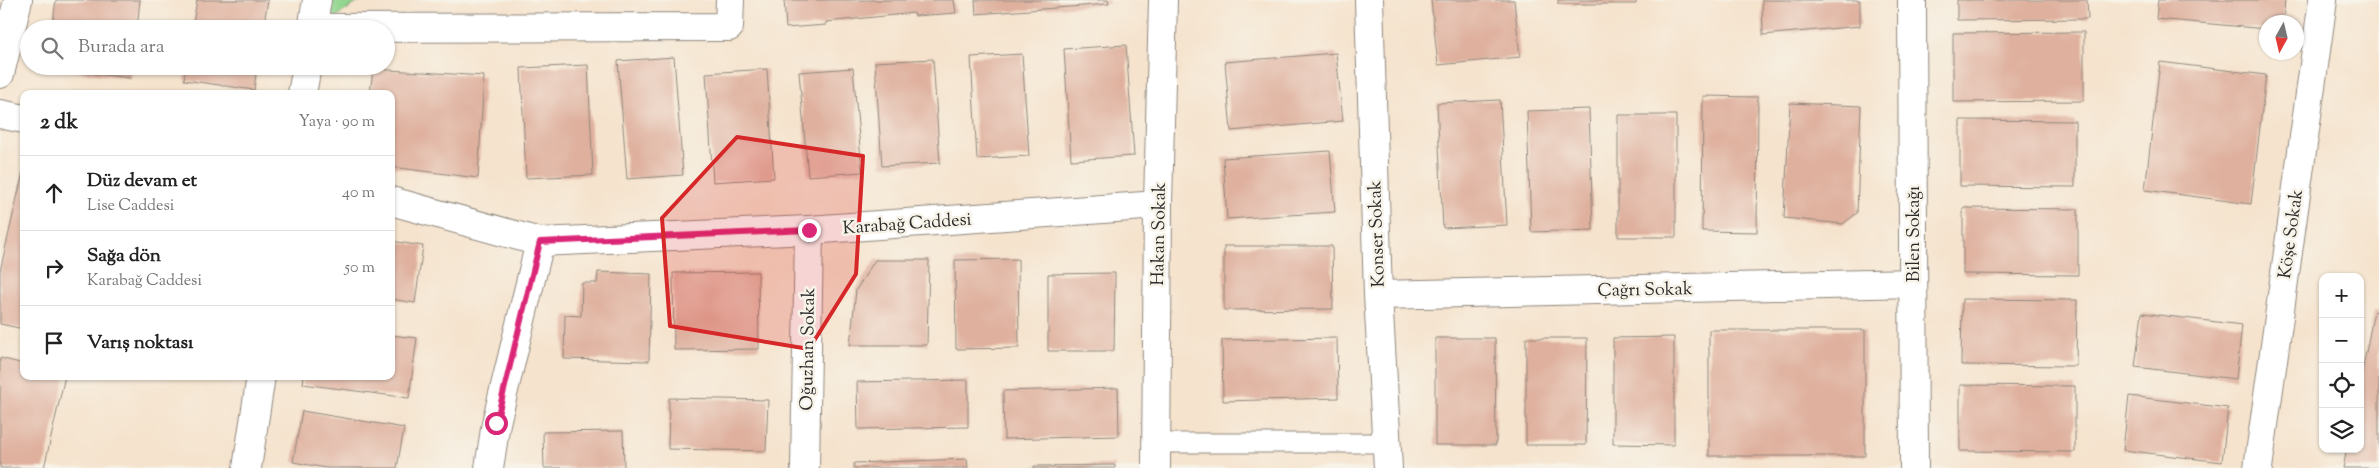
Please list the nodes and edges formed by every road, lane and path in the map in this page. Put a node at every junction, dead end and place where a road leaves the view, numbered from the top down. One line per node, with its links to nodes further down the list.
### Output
1 (18, 0): 10 (street)
2 (317, 0): 8 (street)
3 (730, 0): 9 (street)
4 (1163, 0): 16 (street, Hakan Sokak)
5 (1369, 0): 20 (street, Konser Sokak)
6 (1912, 0): 19 (street, Bilen Sokağı)
7 (2323, 0): 28 (street, Köşe Sokak)
8 (313, 20)
9 (395, 28)
10 (0, 74)
11 (305, 75): 12 (street)
12 (303, 90)
13 (0, 114): 14 (street)
14 (20, 118)
15 (395, 202): 18 (street, Karabağ Caddesi)
16 (1158, 205): 17 (street, Karabağ Caddesi); 22 (street, Hakan Sokak)
17 (809, 230): 18 (street, Karabağ Caddesi); 26 (street, Oğuzhan Sokak)
18 (540, 242): 25 (street)
19 (1913, 283): 20 (street, Çağrı Sokak); 27 (street, Bilen Sokağı)
20 (1378, 295): 23 (street, Konser Sokak)
21 (259, 380): 24 (street)
22 (1156, 455): 23 (lane)
23 (1387, 455)
24 (247, 468)
25 (488, 468)
26 (805, 468)
27 (1914, 468)
28 (2258, 468)

